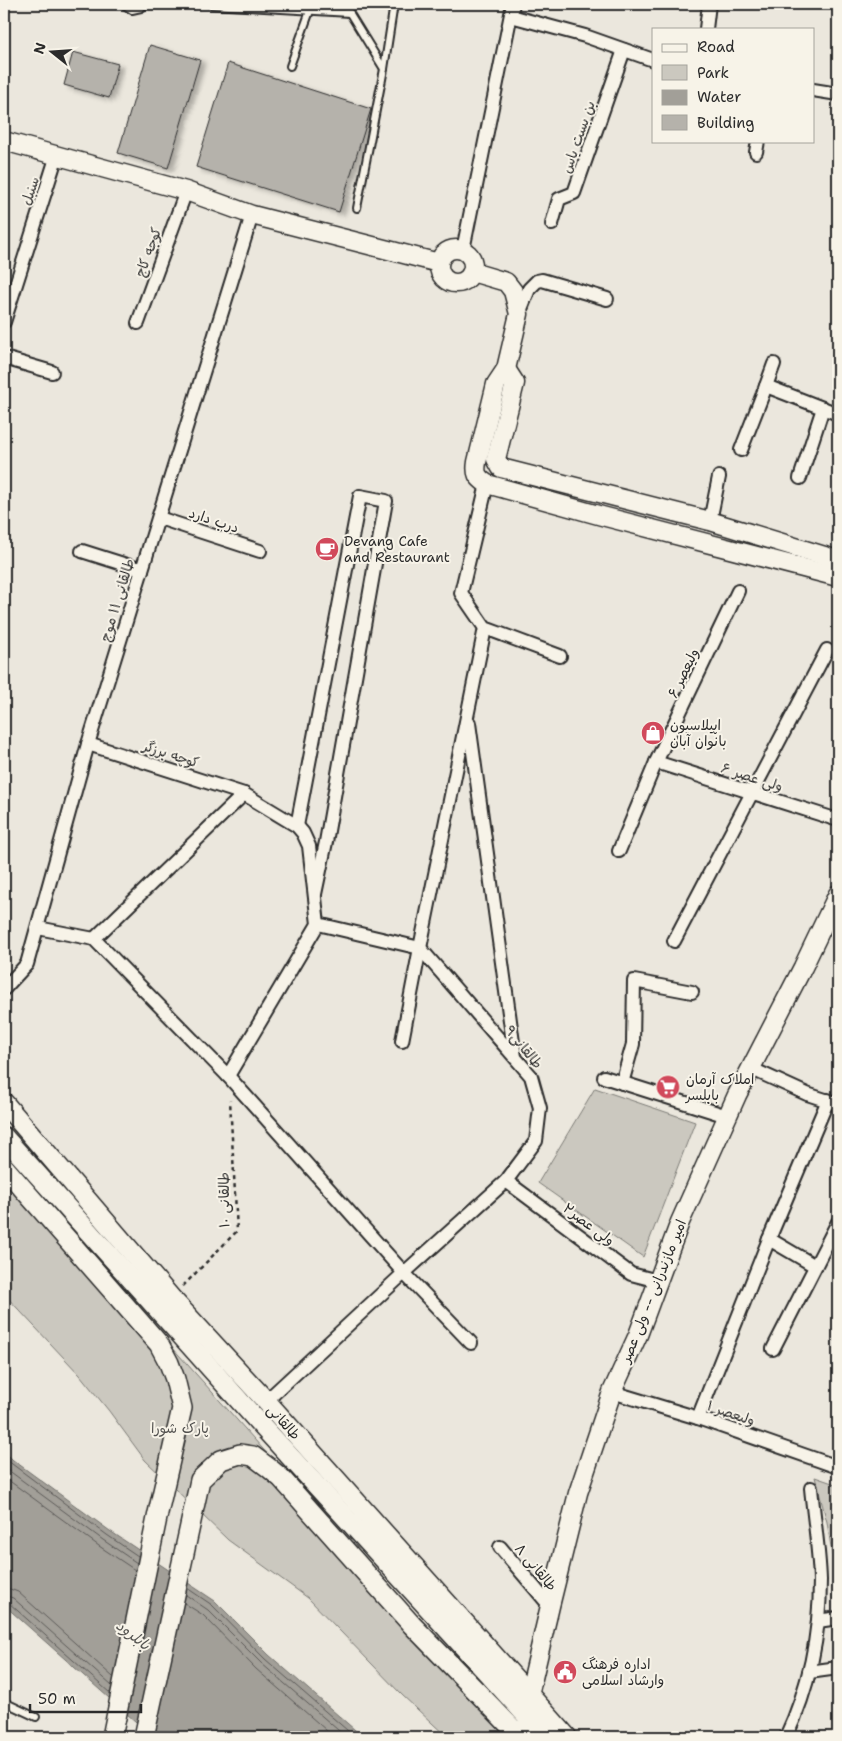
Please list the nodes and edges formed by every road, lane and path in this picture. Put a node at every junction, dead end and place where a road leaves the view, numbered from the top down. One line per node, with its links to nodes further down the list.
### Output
1 (123, 4): 2 (lane)
2 (146, 4)
3 (344, 4): 9 (lane)
4 (394, 4): 14 (lane)
5 (709, 4): 10 (street)
6 (212, 5): 8 (lane)
7 (512, 10): 11 (street); 23 (street)
8 (310, 11): 9 (lane); 13 (lane)
9 (350, 13): 14 (lane)
10 (706, 28)
11 (624, 50): 12 (street); 22 (street, بن بست یاس)
12 (652, 60)
13 (290, 66)
14 (384, 69): 20 (lane)
15 (814, 90): 16 (street)
16 (838, 94)
17 (4, 141): 18 (street)
18 (57, 155): 19 (street); 28 (street, سنبل)
19 (186, 192): 21 (street); 29 (street, کوجه کاج)
20 (357, 208)
21 (252, 215): 24 (street); 42 (street, طالقانی ۱۱ موج)
22 (552, 224)
23 (463, 250): 24 (street); 25 (street)
24 (439, 264): 25 (street)
25 (472, 272): 27 (street)
26 (607, 299): 27 (street)
27 (519, 314): 32 (street)
28 (4, 322)
29 (138, 323)
30 (4, 358): 33 (street)
31 (774, 364): 34 (street)
32 (506, 369): 40 (street); 41 (street)
33 (52, 372)
34 (766, 386): 35 (street); 37 (street)
35 (822, 408): 36 (street); 39 (street)
36 (838, 414)
37 (741, 450)
38 (719, 477): 43 (street)
39 (800, 478)
40 (487, 484): 44 (street); 51 (street)
41 (659, 509): 43 (street); 44 (street)
42 (158, 518): 46 (street, درب دارد); 48 (street, طالقانی ۱۱ موج)
43 (710, 521): 47 (street)
44 (653, 529): 49 (street)
45 (82, 551): 48 (street)
46 (260, 551)
47 (838, 560)
48 (142, 570): 55 (street, طالقانی ۱۱ موج)
49 (838, 577)
50 (738, 591): 56 (street, ولیعصر ۶)
51 (485, 628): 53 (street); 54 (street)
52 (827, 650): 57 (street)
53 (560, 656)
54 (468, 712): 68 (street); 72 (street)
55 (88, 744): 58 (street, کوچه برزگر); 65 (street, طالقانی ۱۱ موج)
56 (656, 762): 57 (street, ولی عصر ۶); 61 (street, ولیعصر ۶)
57 (752, 793): 59 (street, ولی عصر ۶); 67 (street)
58 (244, 794): 60 (street, کوچه برزگر); 66 (street)
59 (838, 820)
60 (297, 826): 62 (street); 62 (street)
61 (619, 851)
62 (315, 894): 64 (street)
63 (836, 903): 73 (street, امیر مازندرانی -- ولی عصر)
64 (318, 924): 68 (street); 74 (street)
65 (38, 928): 66 (street); 69 (street, طالقانی ۱۱ موج)
66 (94, 939): 74 (street)
67 (674, 941)
68 (420, 948): 71 (street); 72 (street, طالقانی۹)
69 (4, 989)
70 (692, 992): 76 (street)
71 (402, 1041)
72 (514, 1057): 82 (street, طالقانی۹)
73 (750, 1068): 77 (street); 79 (street, امیر مازندرانی -- ولی عصر)
74 (228, 1076): 86 (street); 88 (path, طالقانی ۱۰)
75 (604, 1077): 76 (street)
76 (622, 1083): 79 (street)
77 (833, 1102): 84 (street)
78 (4, 1103): 88 (main road, طالقانی)
79 (727, 1116): 87 (street, امیر مازندرانی -- ولی عصر)
80 (4, 1137): 102 (main road, طالقانی)
81 (4, 1167): 105 (main road)
82 (506, 1181): 86 (street, طالقانی۹); 87 (street, ولی عصر۲)
83 (838, 1222): 85 (street)
84 (769, 1239): 85 (street); 93 (street)
85 (815, 1266): 90 (street)
86 (404, 1273): 89 (street); 92 (street, طالقانی۹)
87 (658, 1281): 91 (street, امیر مازندرانی -- ولی عصر)
88 (170, 1298): 92 (main road, طالقانی)
89 (471, 1344)
90 (773, 1349)
91 (612, 1392): 93 (street, ولیعصر ۱); 97 (street, امیر مازندرانی -- ولی عصر)
92 (266, 1401): 102 (main road, طالقانی)
93 (698, 1418): 94 (street, ولیعصر ۱)
94 (838, 1467)
95 (811, 1488): 99 (street)
96 (500, 1547): 97 (street, طالقانی ۸)
97 (550, 1606): 102 (street, امیر مازندرانی -- ولی عصر)
98 (838, 1618): 99 (street)
99 (818, 1621): 101 (street)
100 (838, 1668): 101 (street)
101 (809, 1672): 110 (street)
102 (523, 1700): 108 (main road, طالقانی); 109 (main road, طالقانی)
103 (4, 1702): 104 (lane)
104 (36, 1717)
105 (112, 1737)
106 (144, 1737): 107 (main road)
107 (536, 1737)
108 (546, 1737)
109 (567, 1737)
110 (786, 1737)

